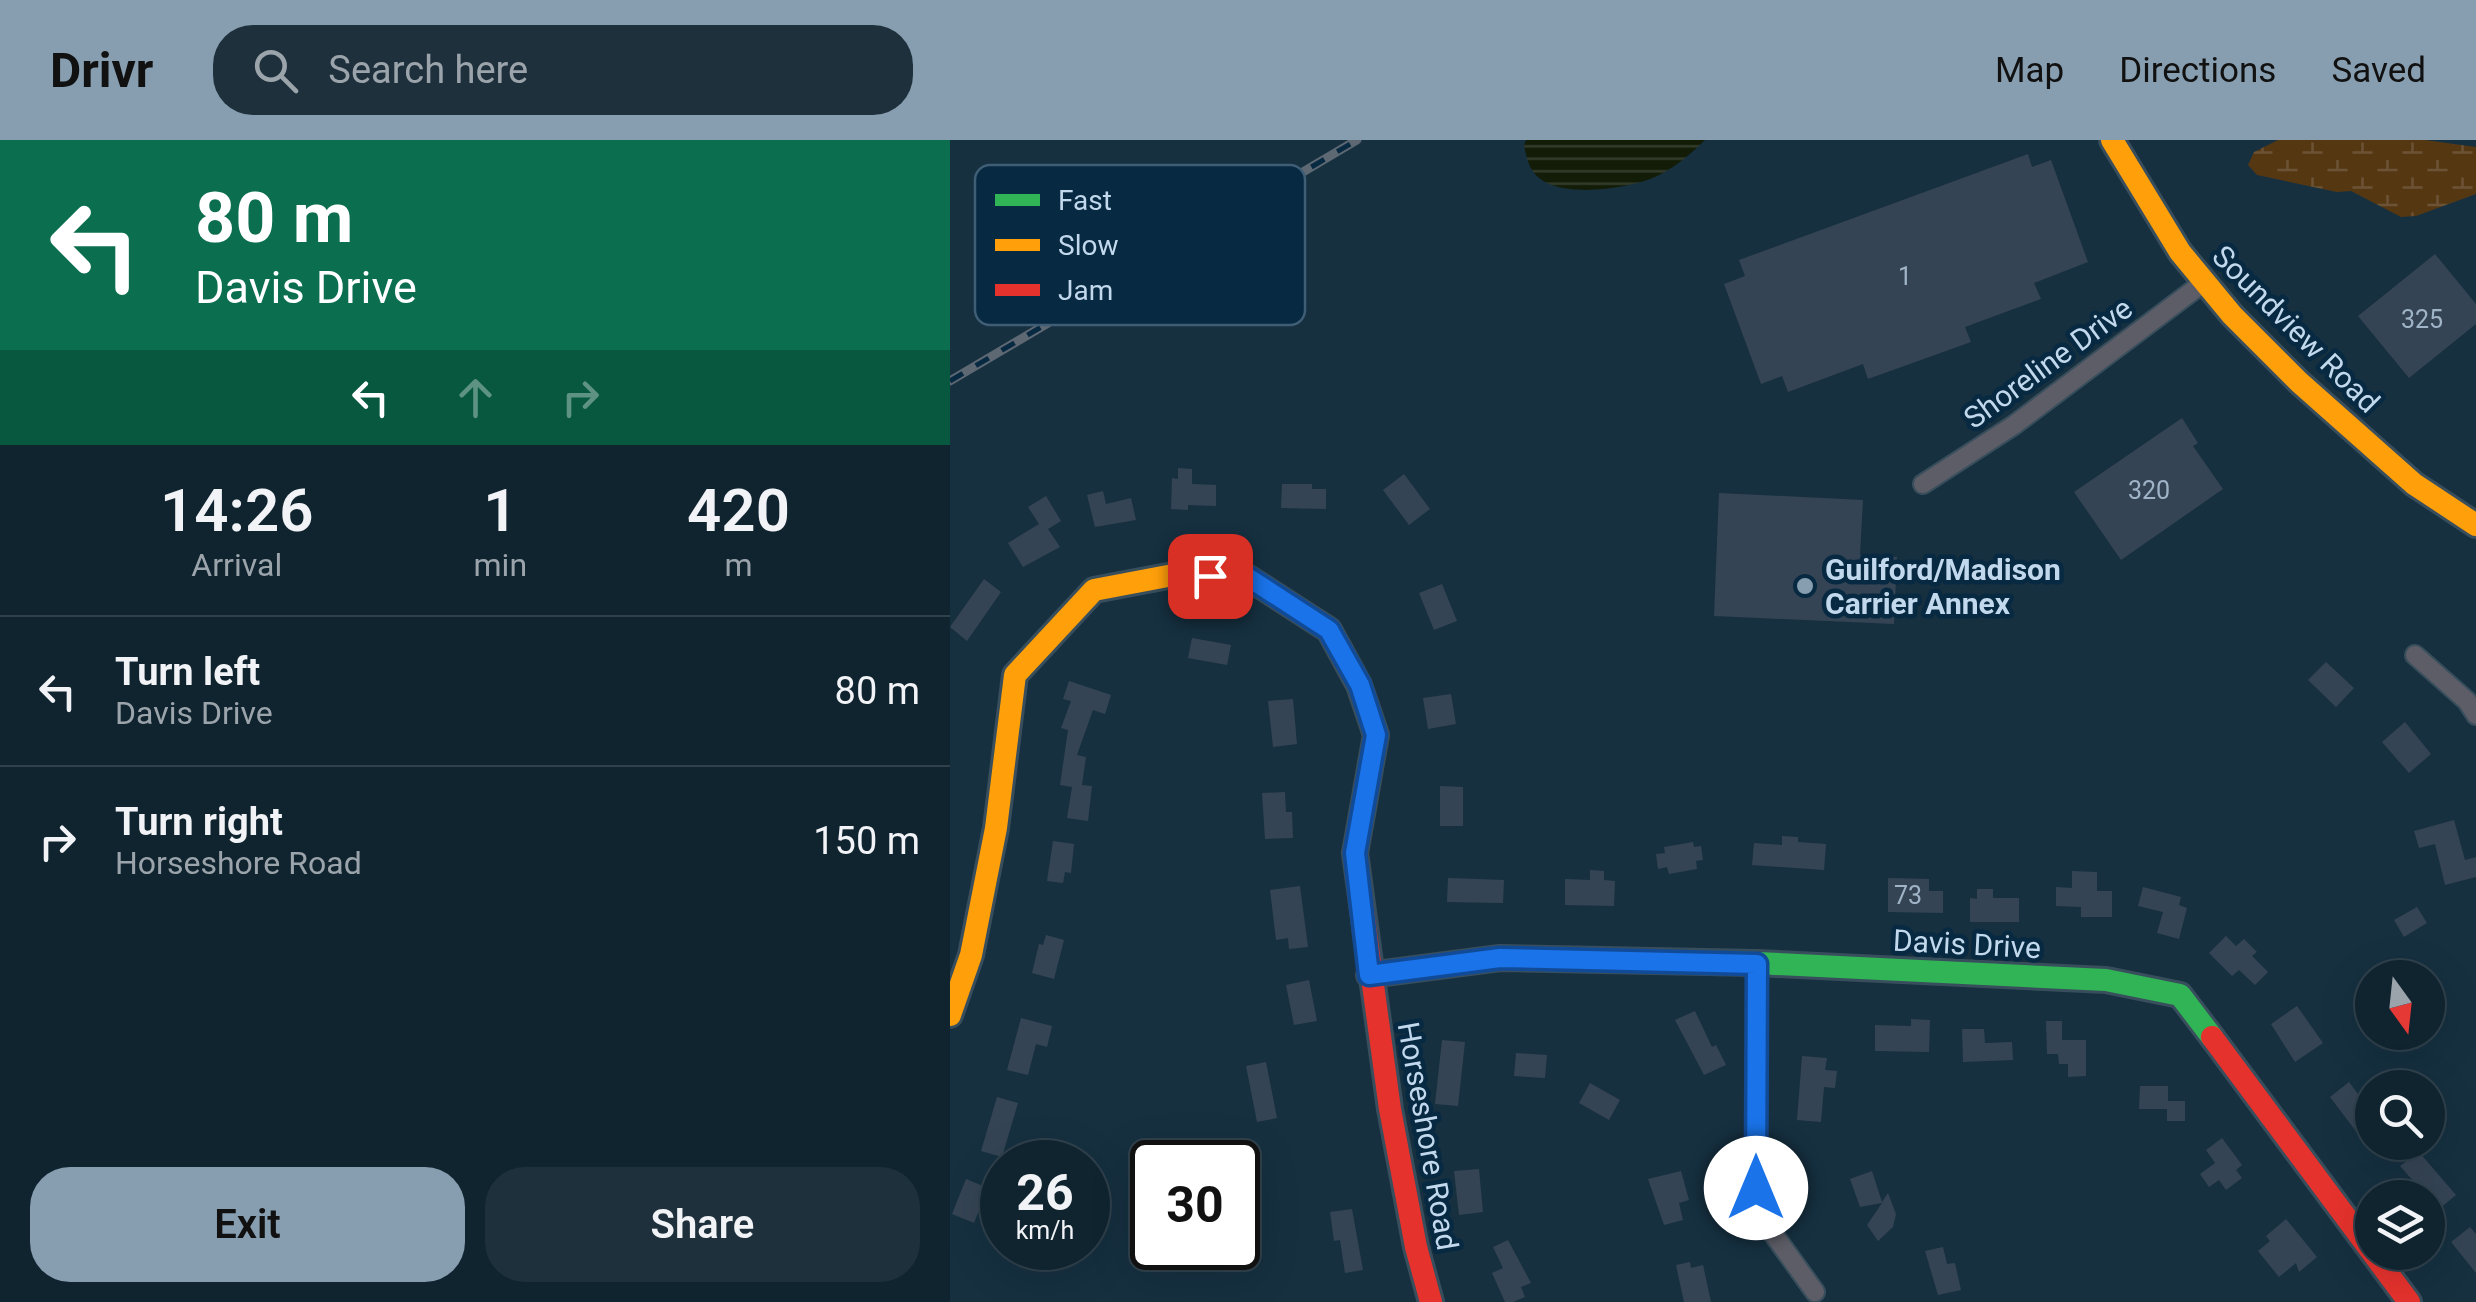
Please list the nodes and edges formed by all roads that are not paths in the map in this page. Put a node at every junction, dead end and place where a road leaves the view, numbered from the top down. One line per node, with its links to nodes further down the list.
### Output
1 (2112, 140): 2 (street, Soundview Road)
2 (2203, 283): 3 (street, Shoreline Drive); 4 (street, Soundview Road)
3 (1923, 484)
4 (2476, 525)
5 (2415, 655): 6 (street)
6 (2476, 715)
7 (1757, 964): 8 (street, Davis Drive); 10 (street); 12 (street, Davis Drive)
8 (1369, 975): 9 (street, Horseshore Road); 11 (street, Horseshore Road)
9 (950, 1015)
10 (1815, 1292)
11 (1431, 1302)
12 (2409, 1302)

